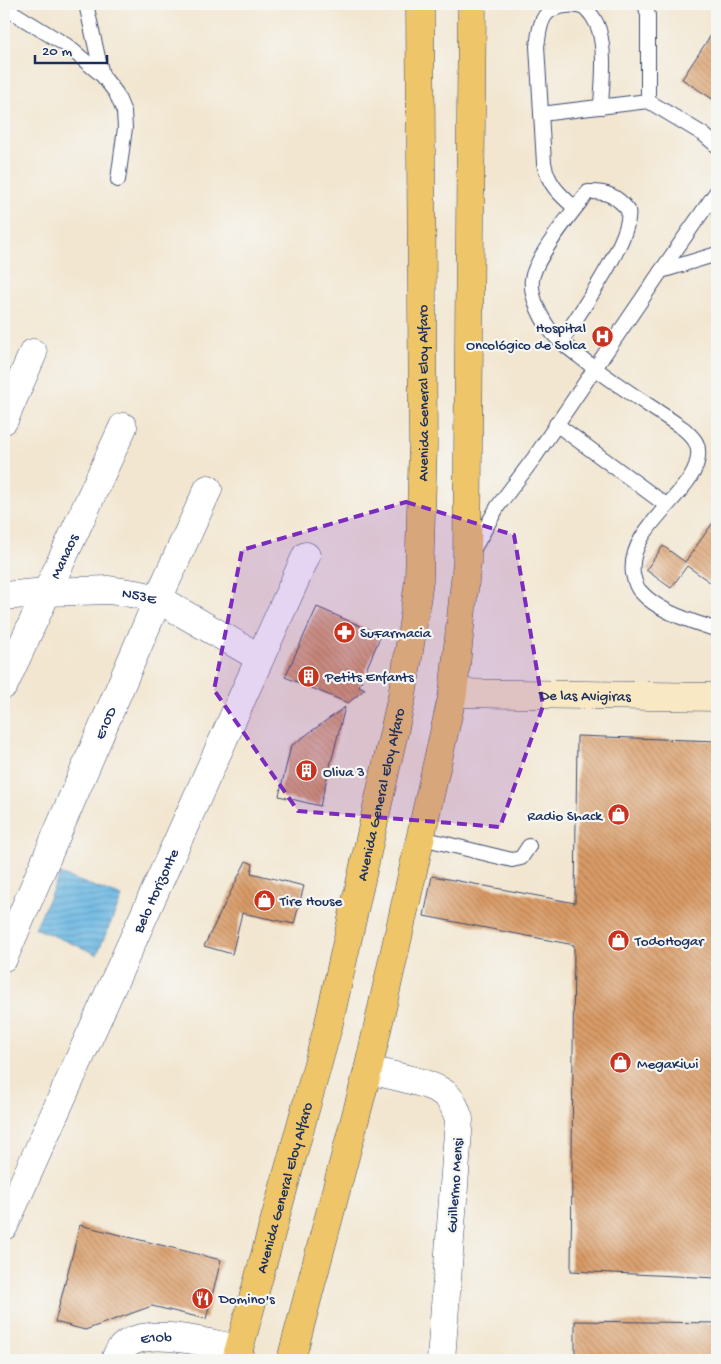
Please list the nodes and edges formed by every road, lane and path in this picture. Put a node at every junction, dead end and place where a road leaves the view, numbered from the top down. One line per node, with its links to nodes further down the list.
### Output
1 (86, 4): 6 (lane)
2 (420, 4): 39 (main road, Avenida General Eloy Alfaro)
3 (472, 4): 25 (main road)
4 (648, 4): 7 (lane)
5 (12, 12): 6 (lane)
6 (102, 75): 11 (lane)
7 (648, 101): 8 (lane); 10 (lane)
8 (601, 107): 9 (lane); 9 (lane)
9 (541, 114): 13 (lane)
10 (717, 146)
11 (118, 180)
12 (717, 191): 15 (lane)
13 (575, 208): 16 (lane); 16 (lane)
14 (717, 254): 15 (lane)
15 (660, 271): 18 (lane)
16 (561, 342): 18 (lane)
17 (33, 353): 19 (street)
18 (594, 368): 20 (lane); 23 (lane)
19 (4, 420)
20 (556, 424): 23 (lane); 25 (lane)
21 (123, 427): 26 (street, Manaos)
22 (208, 489): 28 (street, E10D)
23 (666, 505): 29 (lane)
24 (306, 556): 30 (street, Belo Horizonte)
25 (467, 562): 32 (main road)
26 (46, 592): 27 (street, N53E); 28 (street, N53E); 31 (street, Manaos)
27 (4, 596)
28 (158, 599): 30 (street, N53E); 36 (street, E10D)
29 (717, 630)
30 (260, 658): 38 (street, Belo Horizonte)
31 (4, 685)
32 (453, 693): 33 (street, De las Avigiras); 34 (main road)
33 (717, 697)
34 (422, 838): 35 (lane); 37 (main road)
35 (529, 846)
36 (4, 957)
37 (368, 1070): 41 (main road); 42 (street, Guillermo Mensi)
38 (4, 1226)
39 (238, 1354): 40 (street, E10b)
40 (114, 1360)
41 (291, 1360)
42 (441, 1360)

